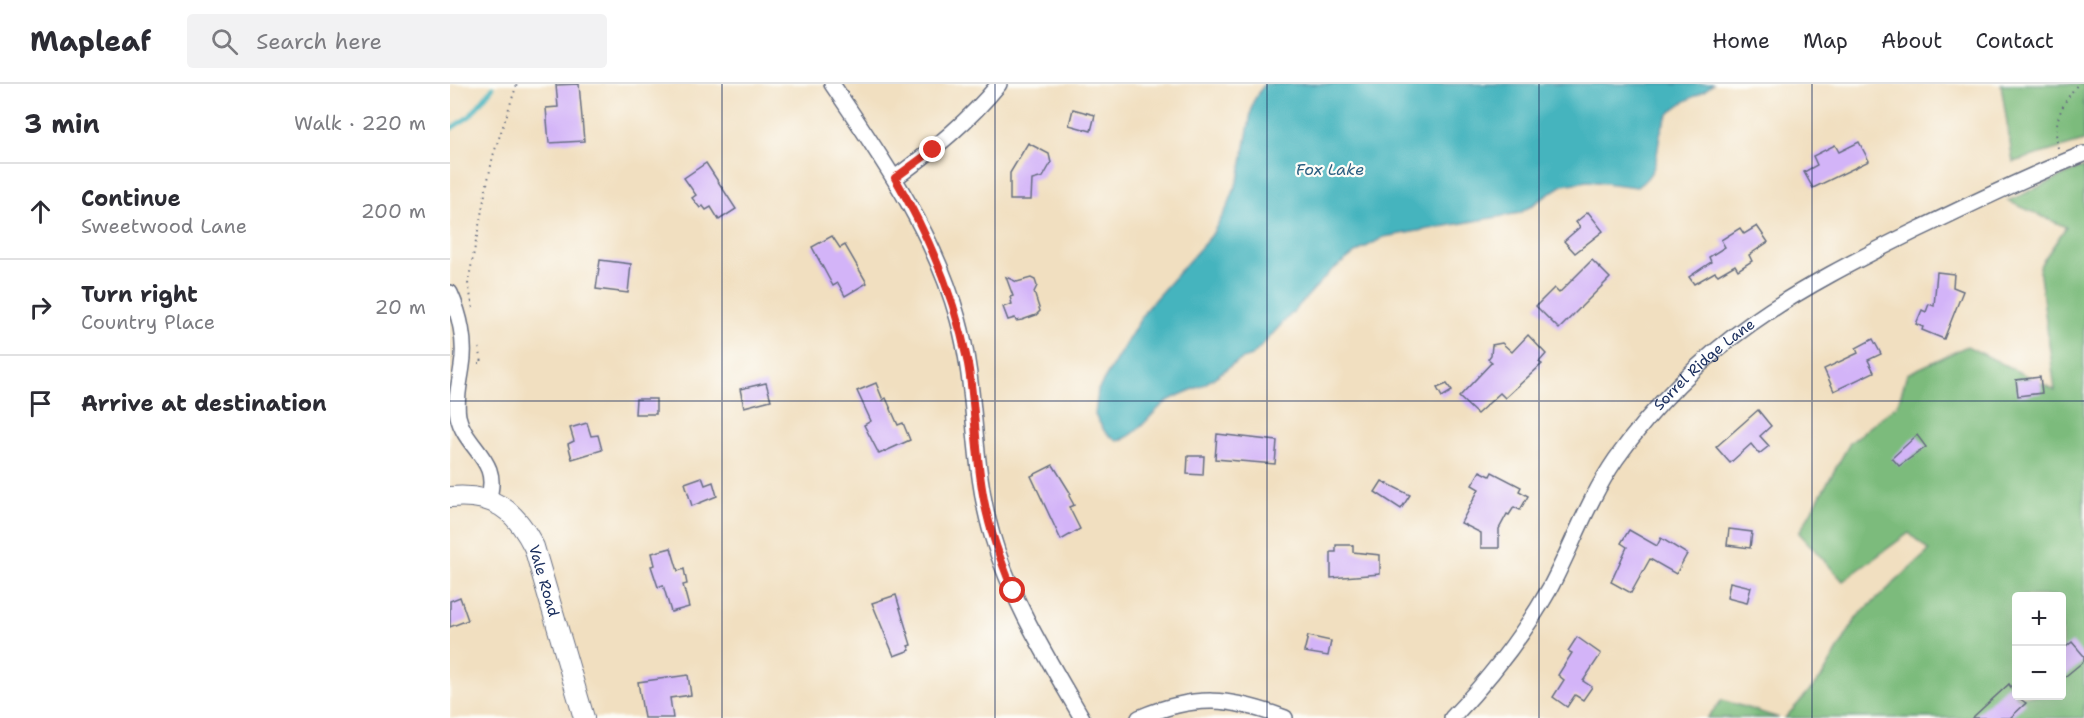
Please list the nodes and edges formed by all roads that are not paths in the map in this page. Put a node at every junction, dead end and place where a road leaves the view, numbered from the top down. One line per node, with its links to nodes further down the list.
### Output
1 (832, 84): 4 (street)
2 (999, 84): 4 (street)
3 (2084, 154): 12 (street, Sorrel Ridge Lane)
4 (895, 178): 9 (street)
5 (450, 293): 7 (street)
6 (450, 497): 7 (main road, Vale Road)
7 (488, 499): 8 (main road, Vale Road)
8 (584, 718)
9 (1082, 718)
10 (1139, 718): 11 (street)
11 (1285, 718)
12 (1452, 718)

